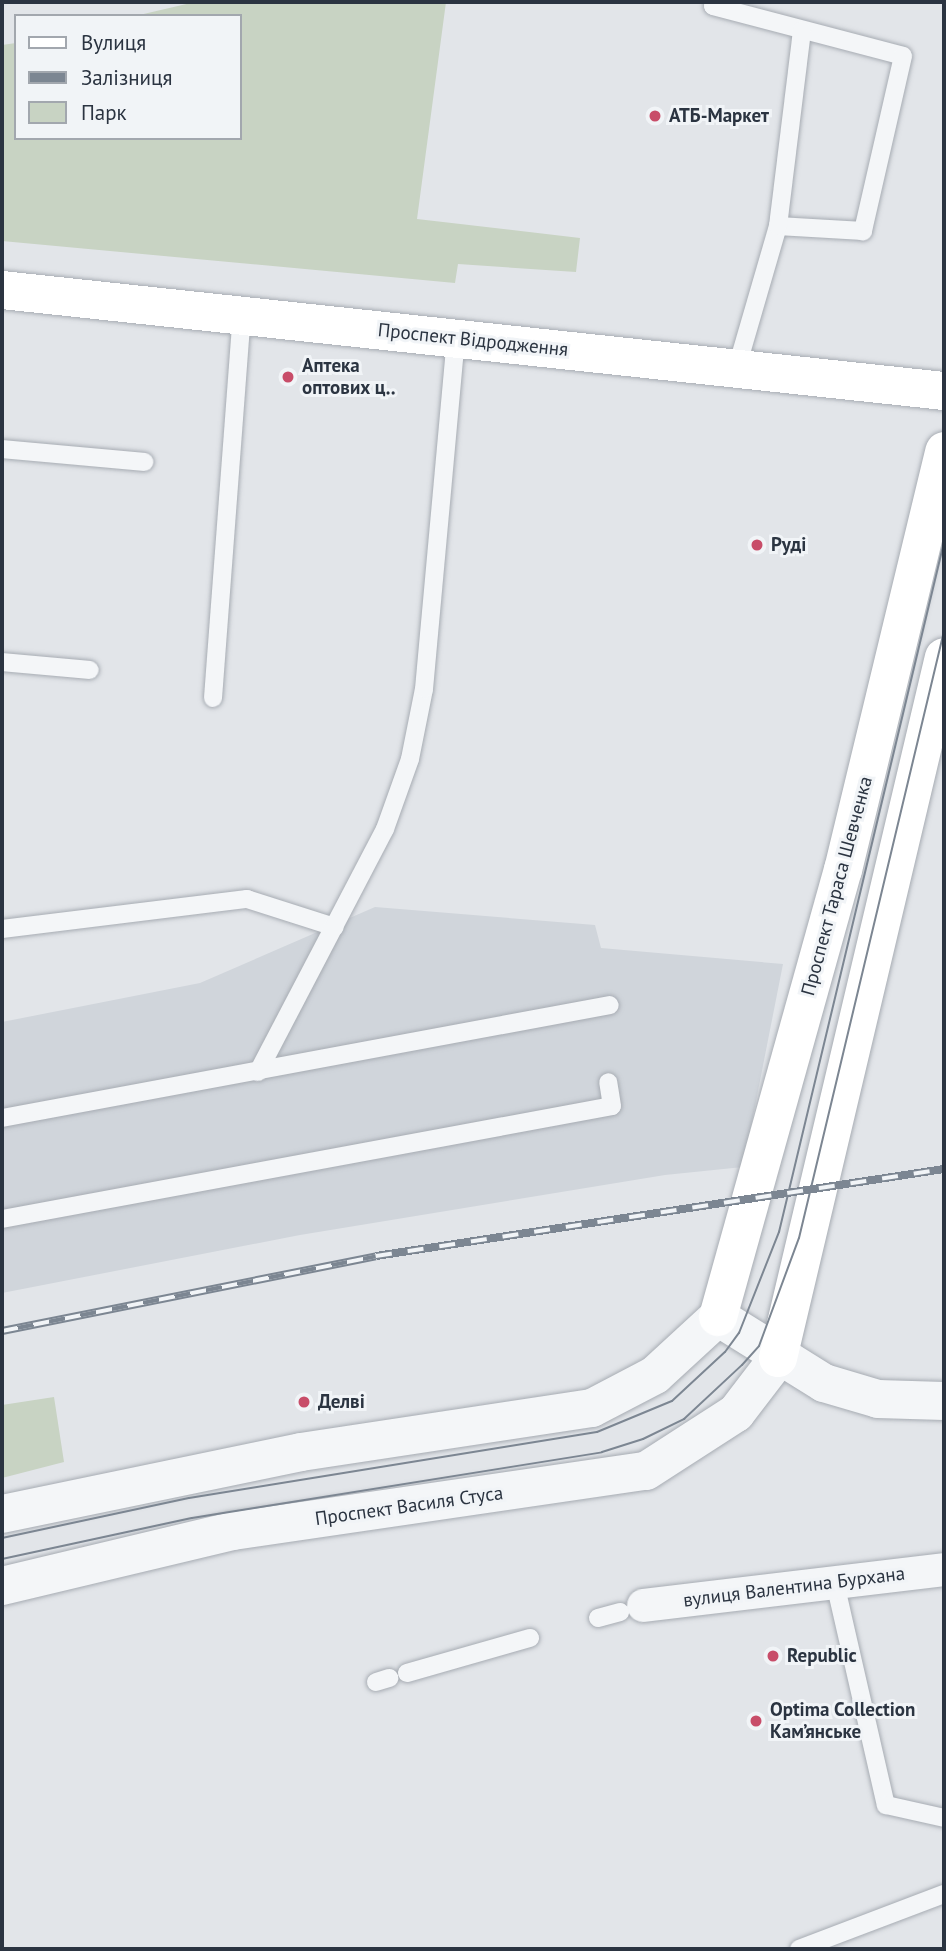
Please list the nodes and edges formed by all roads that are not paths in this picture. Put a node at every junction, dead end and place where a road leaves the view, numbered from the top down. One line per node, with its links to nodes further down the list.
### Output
1 (714, 2): 2 (lane)
2 (802, 30): 3 (lane); 3 (lane)
3 (778, 226): 7 (lane)
4 (2, 290): 5 (main road, Проспект Відродження)
5 (242, 316): 6 (main road, Проспект Відродження); 15 (lane)
6 (456, 339): 7 (main road, Проспект Відродження); 16 (lane)
7 (737, 367): 8 (main road, Проспект Відродження)
8 (944, 391)
9 (2, 449): 11 (lane)
10 (944, 452): 23 (main road, Проспект Тараса Шевченка)
11 (144, 462)
12 (944, 657): 24 (main road)
13 (2, 662): 14 (lane)
14 (90, 670)
15 (213, 698)
16 (335, 927): 17 (lane); 19 (lane)
17 (2, 929)
18 (610, 1005): 19 (lane)
19 (258, 1072): 21 (lane)
20 (608, 1082): 22 (lane)
21 (2, 1118)
22 (2, 1219)
23 (718, 1317): 24 (street); 26 (street)
24 (778, 1358): 25 (street); 29 (street, Проспект Василя Стуса)
25 (944, 1401)
26 (2, 1514)
27 (944, 1569): 28 (street, вулиця Валентина Бурхана)
28 (835, 1583): 30 (street, вулиця Валентина Бурхана); 34 (lane)
29 (2, 1586)
30 (630, 1609): 31 (lane)
31 (597, 1618)
32 (530, 1637): 33 (lane)
33 (407, 1673)
34 (944, 1818)
35 (944, 1894): 36 (lane)
36 (799, 1949)

